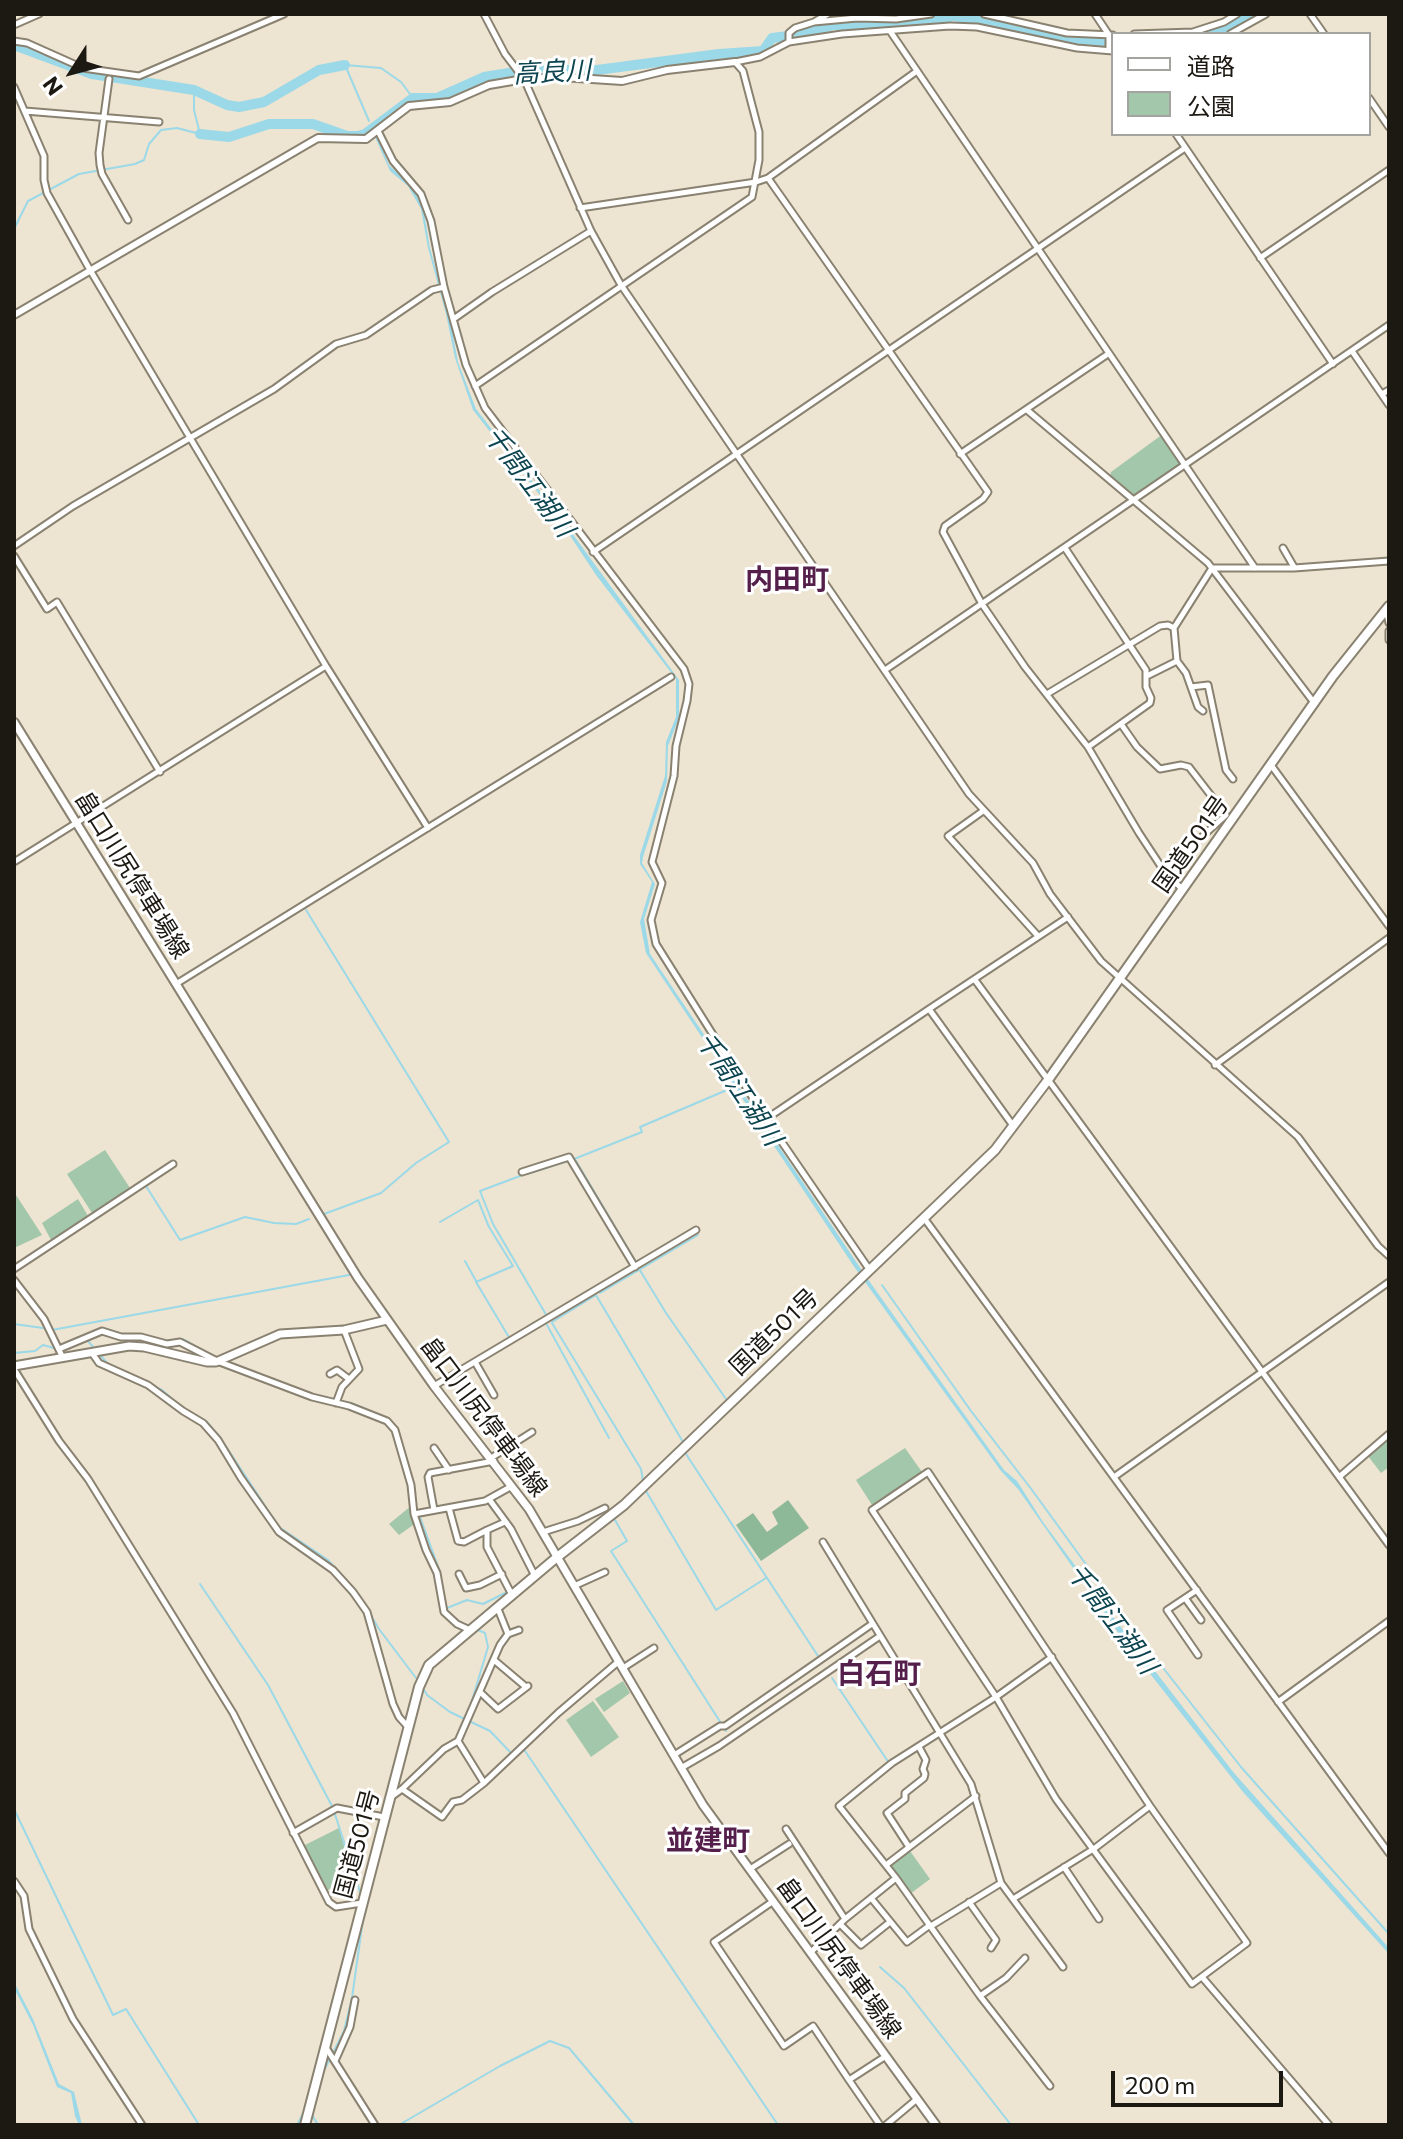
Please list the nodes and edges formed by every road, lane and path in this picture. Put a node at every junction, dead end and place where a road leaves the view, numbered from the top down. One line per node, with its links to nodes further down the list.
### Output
1 (39, 14): 12 (street)
2 (284, 14): 18 (street)
3 (484, 14): 24 (street)
4 (828, 14): 11 (street)
5 (931, 14): 11 (street)
6 (984, 14): 17 (street)
7 (1095, 14): 17 (street)
8 (1237, 14): 14 (street)
9 (1266, 14): 15 (street)
10 (1310, 14): 16 (street)
11 (814, 22): 19 (street)
12 (14, 25)
13 (890, 31): 19 (street); 20 (street); 22 (street)
14 (1193, 32)
15 (1234, 32)
16 (1323, 32)
17 (1111, 35): 20 (street)
18 (14, 41)
19 (789, 42): 21 (street)
20 (1111, 50)
21 (735, 62): 24 (street); 36 (street)
22 (917, 71): 35 (street); 40 (street)
23 (109, 79): 28 (street)
24 (524, 79): 31 (street); 37 (street)
25 (14, 87): 27 (street)
26 (1371, 101): 30 (street)
27 (25, 111): 28 (street); 42 (street)
28 (104, 116): 29 (street); 38 (street)
29 (159, 122)
30 (1389, 127)
31 (378, 131): 42 (street); 44 (street)
32 (1177, 136): 33 (street)
33 (1185, 148): 40 (street); 41 (street)
34 (1389, 170): 41 (street)
35 (768, 178): 36 (street); 48 (street)
36 (756, 182): 37 (street); 43 (street)
37 (580, 208): 39 (street)
38 (128, 220)
39 (591, 231): 43 (street); 46 (street)
40 (1038, 247): 48 (street); 50 (street)
41 (1260, 258): 51 (street)
42 (90, 270): 45 (street); 57 (street)
43 (621, 285): 52 (street); 58 (street)
44 (444, 287): 46 (street); 57 (street)
45 (14, 315)
46 (455, 318): 52 (street)
47 (1389, 325): 49 (street)
48 (887, 349): 58 (street); 59 (street)
49 (1352, 351): 51 (street); 54 (street)
50 (1108, 354): 56 (street); 60 (street)
51 (1333, 364): 60 (street)
52 (475, 386): 65 (street)
53 (1389, 390): 54 (street)
54 (1382, 394): 55 (street)
55 (1389, 405)
56 (1027, 410): 59 (street); 61 (street)
57 (190, 440): 62 (street); 79 (street)
58 (737, 452): 65 (street); 80 (street)
59 (960, 454): 71 (street)
60 (1185, 465): 61 (street); 69 (street)
61 (1135, 499): 63 (street); 68 (street)
62 (14, 546)
63 (1065, 548): 71 (street); 77 (street)
64 (1283, 548): 70 (street)
65 (593, 552): 110 (street)
66 (14, 556): 91 (street)
67 (1389, 561): 70 (street)
68 (1212, 568): 69 (street); 74 (street); 85 (street)
69 (1255, 568): 70 (street)
70 (1294, 568)
71 (982, 604): 80 (street); 84 (street)
72 (1387, 608): 73 (street); 85 (highway, 国道501号)
73 (1389, 623)
74 (1174, 628): 77 (street); 78 (street)
75 (1389, 631): 76 (street)
76 (1389, 640)
77 (1129, 645): 81 (street); 84 (street)
78 (1177, 661): 81 (street); 83 (street)
79 (326, 666): 91 (street); 96 (street)
80 (885, 670): 93 (street)
81 (1147, 676): 88 (street)
82 (671, 677): 96 (street)
83 (1191, 687): 86 (street); 92 (street)
84 (1047, 694): 89 (street)
85 (1315, 704): 90 (highway, 国道501号)
86 (1203, 711)
87 (14, 722): 95 (main road, 畠口川尻停車場線)
88 (1121, 724): 89 (street); 94 (street)
89 (1088, 747): 98 (street)
90 (1271, 765): 94 (highway, 国道501号); 101 (street)
91 (160, 772): 95 (street)
92 (1233, 779)
93 (983, 811): 100 (street); 102 (street)
94 (1229, 817): 98 (street); 99 (highway, 国道501号)
95 (76, 823): 97 (street); 106 (main road, 畠口川尻停車場線)
96 (428, 828): 106 (street)
97 (14, 862)
98 (1164, 871): 99 (street)
99 (1183, 890): 104 (highway, 国道501号)
100 (1068, 917): 102 (street); 104 (street)
101 (1389, 926)
102 (1038, 936): 105 (street)
103 (1389, 938): 108 (street)
104 (1120, 979): 108 (street); 109 (highway, 国道501号)
105 (975, 980): 107 (street); 109 (street)
106 (176, 984): 122 (main road, 畠口川尻停車場線)
107 (929, 1009): 110 (street); 111 (street)
108 (1215, 1065): 116 (street)
109 (1048, 1080): 111 (highway, 国道501号); 130 (street)
110 (766, 1119): 119 (street)
111 (1014, 1127): 114 (highway, 国道501号)
112 (173, 1164): 118 (street)
113 (522, 1172): 117 (street)
114 (924, 1217): 119 (highway, 国道501号); 141 (street)
115 (696, 1230): 117 (street)
116 (1389, 1256)
117 (635, 1267): 128 (street)
118 (14, 1269)
119 (865, 1273): 154 (highway, 国道501号)
120 (14, 1280): 124 (street)
121 (1389, 1282): 130 (street)
122 (387, 1320): 123 (main road); 133 (main road, 畠口川尻停車場線)
123 (344, 1330): 127 (main road); 132 (street)
124 (58, 1347): 126 (street); 127 (street)
125 (92, 1352): 126 (main road); 127 (main road); 179 (street)
126 (63, 1358): 129 (main road)
127 (217, 1361): 135 (street)
128 (475, 1362): 133 (street); 134 (street)
129 (14, 1368): 192 (street)
130 (1261, 1370): 141 (street); 142 (street)
131 (330, 1374): 132 (street)
132 (349, 1379): 135 (street)
133 (434, 1386): 139 (main road, 畠口川尻停車場線)
134 (494, 1395)
135 (336, 1403): 148 (street)
136 (532, 1432): 139 (street)
137 (1389, 1434): 142 (street)
138 (434, 1448): 140 (street)
139 (492, 1460): 140 (street); 143 (main road, 畠口川尻停車場線)
140 (449, 1470): 147 (street)
141 (1114, 1477): 160 (street)
142 (1339, 1477): 153 (street)
143 (512, 1485): 144 (street); 151 (main road, 畠口川尻停車場線)
144 (489, 1499): 145 (street); 149 (street)
145 (449, 1508): 147 (street); 150 (street)
146 (605, 1508): 151 (street)
147 (434, 1510): 148 (street)
148 (417, 1513): 168 (street)
149 (505, 1522): 150 (street); 158 (street)
150 (487, 1530): 157 (street)
151 (542, 1532): 154 (main road, 畠口川尻停車場線)
152 (823, 1542): 166 (street)
153 (1389, 1545)
154 (556, 1558): 158 (highway, 国道501号); 159 (main road, 畠口川尻停車場線)
155 (605, 1572): 159 (street)
156 (459, 1574): 157 (street)
157 (502, 1574): 161 (street)
158 (535, 1577): 161 (highway, 国道501号)
159 (573, 1586): 175 (main road, 畠口川尻停車場線)
160 (1197, 1590): 162 (street); 178 (street)
161 (513, 1596): 163 (highway, 国道501号)
162 (1185, 1598): 164 (street); 172 (street)
163 (498, 1609): 168 (highway, 国道501号); 169 (street)
164 (1201, 1620)
165 (1389, 1621): 178 (street)
166 (872, 1624): 170 (street); 183 (street)
167 (519, 1630): 169 (street)
168 (471, 1631): 179 (highway, 国道501号)
169 (508, 1634): 174 (street)
170 (880, 1636): 180 (street); 184 (street)
171 (654, 1648): 175 (street)
172 (1198, 1655)
173 (1052, 1657): 177 (street); 177 (street); 189 (street)
174 (494, 1660): 176 (street); 176 (street)
175 (620, 1665): 183 (main road, 畠口川尻停車場線); 185 (street)
176 (479, 1692): 181 (street)
177 (996, 1697): 180 (street); 195 (street)
178 (1278, 1702): 196 (street)
179 (409, 1727): 188 (highway, 国道501号)
180 (939, 1734): 182 (street); 187 (street)
181 (458, 1741): 185 (street); 186 (street)
182 (919, 1747): 194 (street); 197 (street)
183 (673, 1755): 184 (main road, 畠口川尻停車場線)
184 (680, 1768): 199 (main road, 畠口川尻停車場線)
185 (484, 1783): 186 (street)
186 (402, 1789): 188 (street)
187 (976, 1796): 194 (street); 202 (street)
188 (390, 1797): 190 (highway, 国道501号)
189 (1150, 1806): 195 (street); 216 (street)
190 (384, 1817): 192 (street); 207 (highway, 国道501号)
191 (786, 1829): 209 (street)
192 (293, 1833): 207 (street)
193 (789, 1844): 199 (street)
194 (909, 1847): 197 (street)
195 (1095, 1848): 198 (street); 216 (street)
196 (1389, 1853)
197 (886, 1865): 200 (street)
198 (1064, 1867): 204 (street); 208 (street)
199 (749, 1870): 205 (main road, 畠口川尻停車場線)
200 (896, 1878): 203 (street); 211 (street)
201 (14, 1881): 225 (street)
202 (1001, 1883): 204 (street); 206 (street)
203 (871, 1898): 209 (street); 210 (street)
204 (1013, 1899): 215 (street)
205 (772, 1902): 213 (main road, 畠口川尻停車場線); 222 (street)
206 (969, 1902): 211 (street); 212 (street)
207 (362, 1903): 219 (highway, 国道501号)
208 (1099, 1919)
209 (842, 1922): 210 (street); 213 (street)
210 (890, 1922): 211 (street)
211 (931, 1926): 217 (street)
212 (991, 1948)
213 (810, 1953): 220 (main road, 畠口川尻停車場線)
214 (1025, 1958): 217 (street)
215 (1063, 1967)
216 (1202, 1977): 230 (street)
217 (980, 1996): 223 (street)
218 (355, 2000): 221 (street)
219 (325, 2046): 221 (street); 226 (highway, 国道501号)
220 (886, 2056): 222 (street); 224 (main road, 畠口川尻停車場線)
221 (335, 2062): 227 (street)
222 (849, 2080): 228 (street)
223 (1050, 2086)
224 (917, 2099): 228 (street); 229 (main road, 畠口川尻停車場線)
225 (142, 2125)
226 (305, 2125)
227 (375, 2125)
228 (883, 2125)
229 (936, 2125)
230 (1329, 2125)

